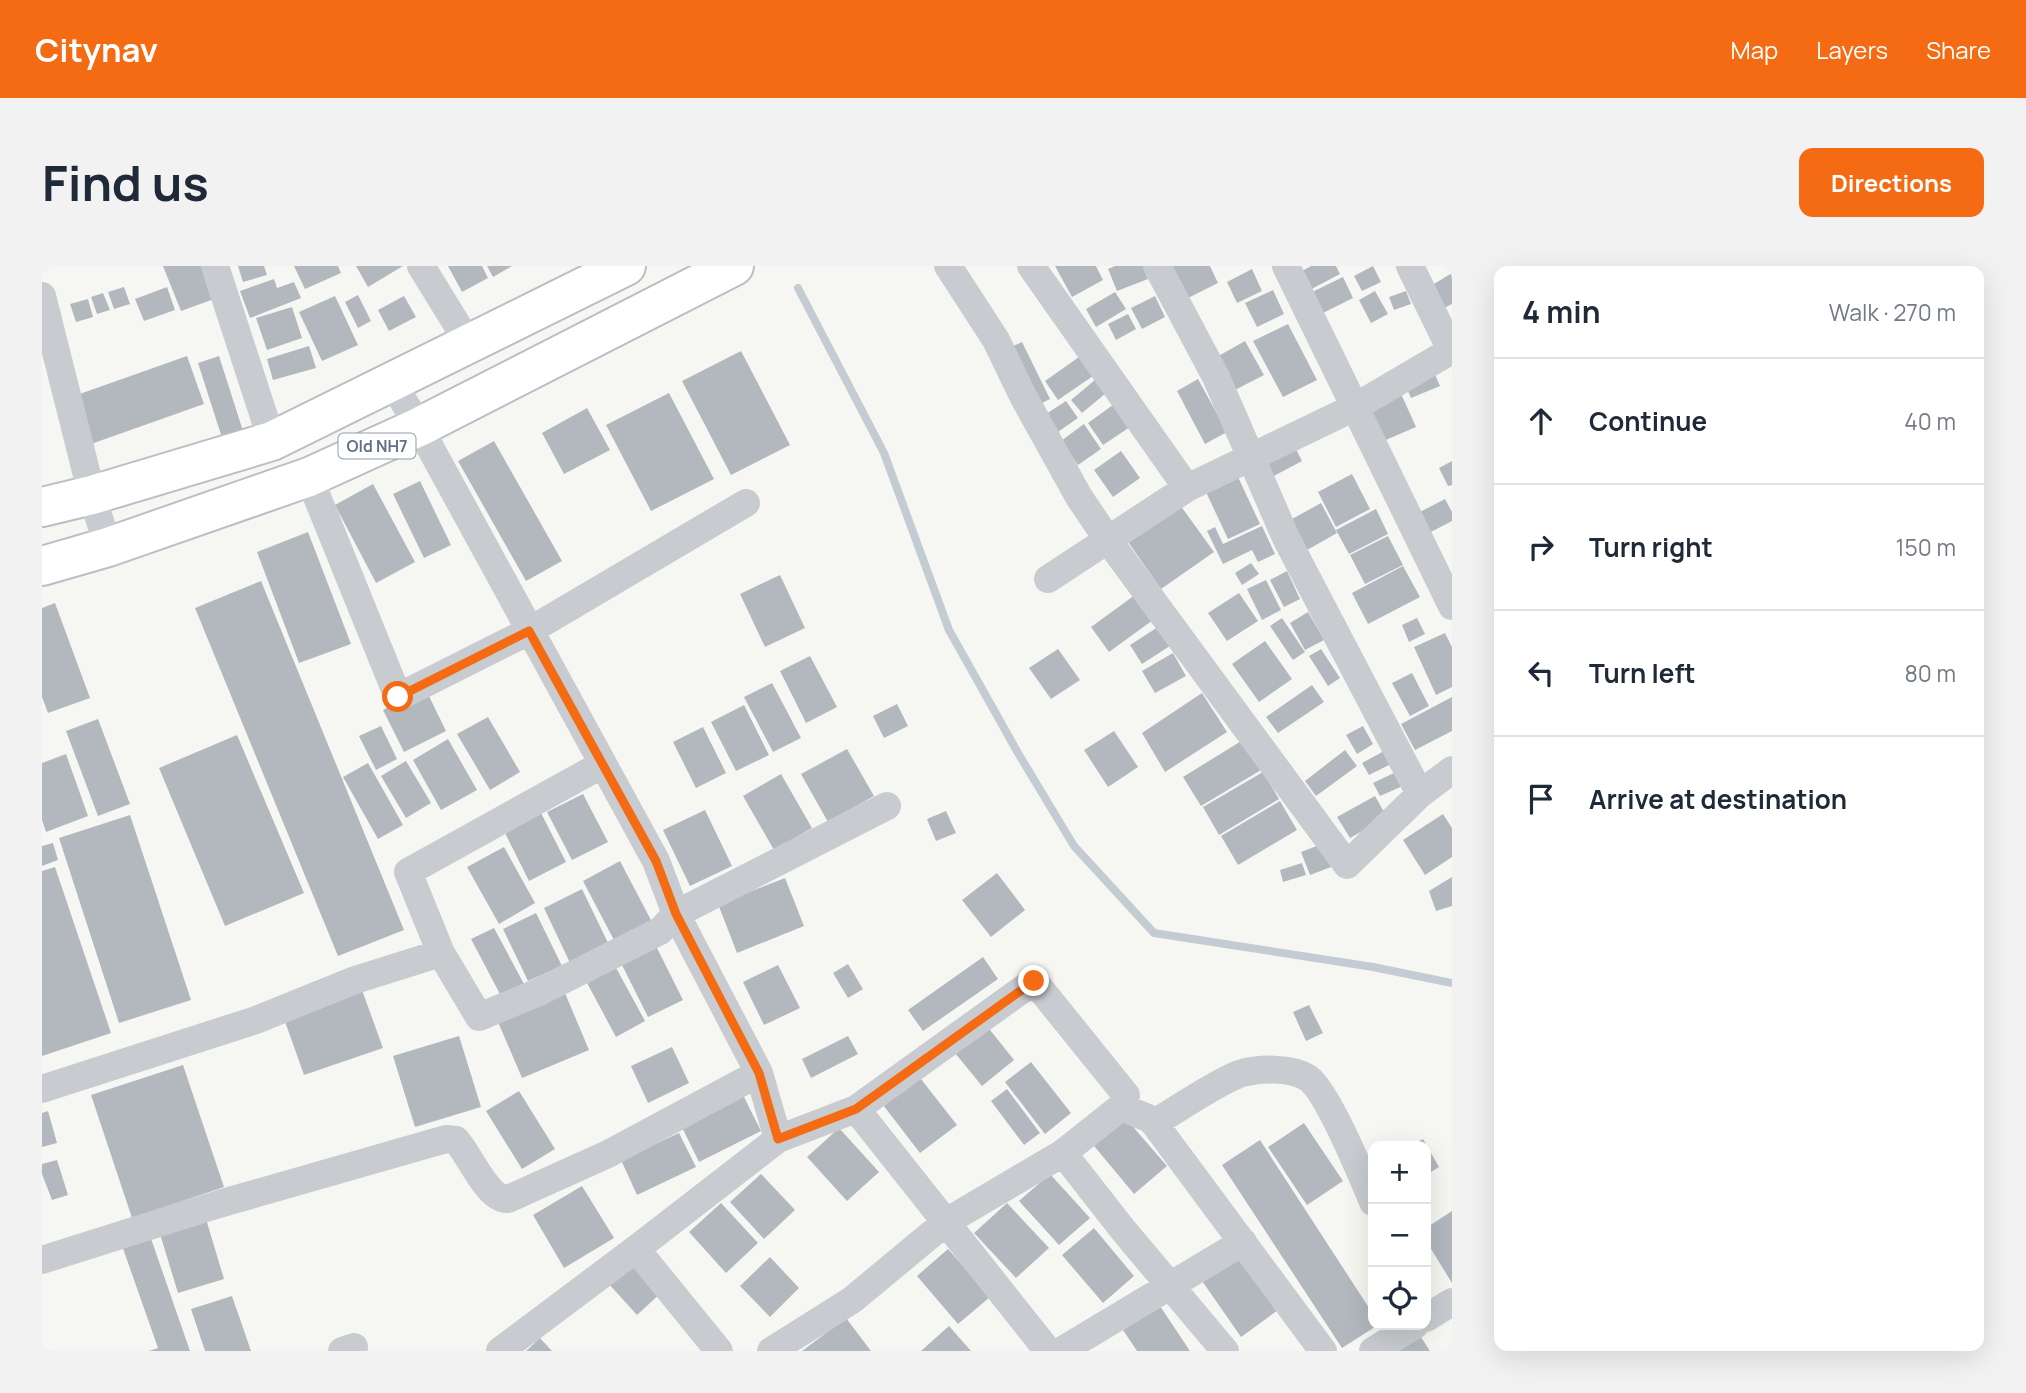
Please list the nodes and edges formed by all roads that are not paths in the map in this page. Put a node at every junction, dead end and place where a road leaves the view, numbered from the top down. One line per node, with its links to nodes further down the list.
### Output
1 (215, 266): 16 (street)
2 (421, 266): 11 (street)
3 (626, 266): 11 (main road, Old NH7)
4 (734, 266): 15 (main road, Old NH7)
5 (948, 266): 23 (street)
6 (1031, 266): 19 (street)
7 (1157, 266): 17 (street)
8 (1286, 266): 14 (street)
9 (1410, 266): 12 (street)
10 (42, 296): 20 (street)
11 (469, 344): 13 (main road, Old NH7)
12 (1452, 351): 14 (street)
13 (392, 382): 15 (street); 16 (main road, Old NH7)
14 (1355, 407): 17 (street); 27 (street)
15 (419, 427): 18 (main road, Old NH7); 28 (street)
16 (272, 441): 20 (main road, Old NH7)
17 (1251, 458): 19 (street); 31 (street)
18 (309, 477): 24 (main road, Old NH7); 28 (street)
19 (1187, 488): 23 (street)
20 (92, 495): 22 (main road, Old NH7); 24 (street)
21 (746, 503): 28 (street)
22 (42, 507)
23 (1108, 540): 26 (street); 31 (street)
24 (108, 547): 25 (main road, Old NH7)
25 (42, 566)
26 (1048, 579)
27 (1452, 606)
28 (529, 631): 29 (street)
29 (603, 764): 33 (street); 34 (street)
30 (1452, 770): 31 (street)
31 (1420, 794)
32 (887, 806): 33 (street)
33 (676, 914): 34 (street); 35 (street)
34 (440, 953): 36 (street)
35 (759, 1073): 40 (street); 46 (street)
36 (42, 1089)
37 (1121, 1107): 38 (street); 39 (street); 41 (street)
38 (856, 1109): 40 (street); 43 (street)
39 (1154, 1123): 42 (street); 44 (street)
40 (778, 1139): 45 (street)
41 (1063, 1153): 43 (street); 47 (street)
42 (1368, 1191)
43 (946, 1222): 51 (street); 52 (street)
44 (1243, 1242): 47 (street); 55 (street)
45 (636, 1249): 49 (street); 50 (street)
46 (42, 1260)
47 (1169, 1286): 53 (street); 54 (street)
48 (1407, 1330): 56 (street)
49 (500, 1351)
50 (719, 1351)
51 (771, 1351)
52 (1048, 1351)
53 (1061, 1351)
54 (1225, 1351)
55 (1323, 1351)
56 (1373, 1351)

